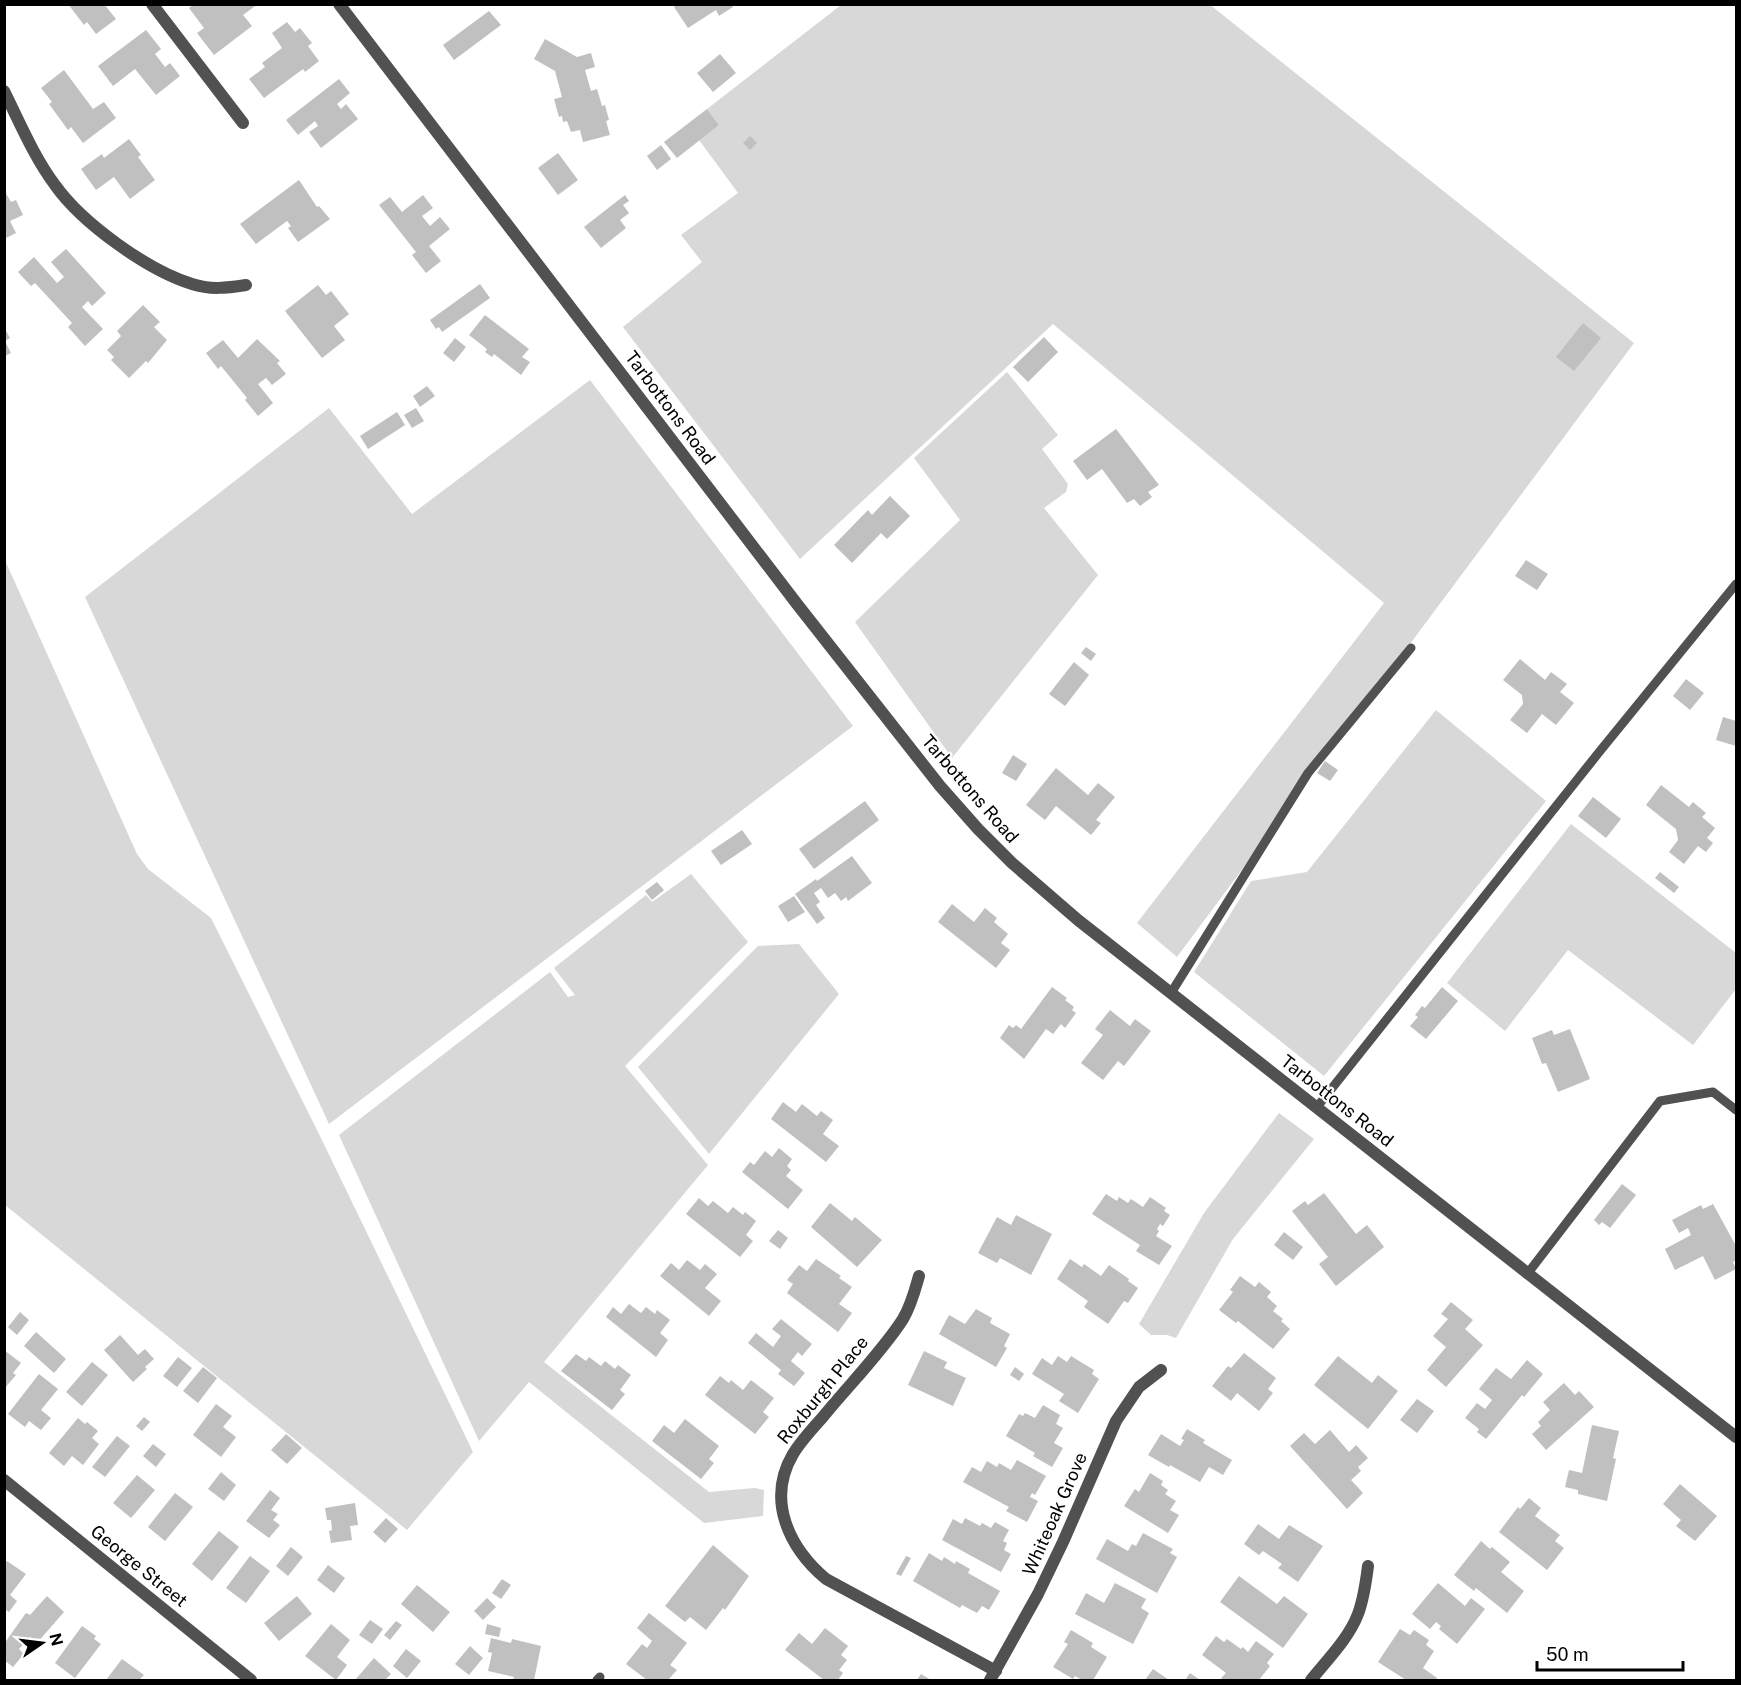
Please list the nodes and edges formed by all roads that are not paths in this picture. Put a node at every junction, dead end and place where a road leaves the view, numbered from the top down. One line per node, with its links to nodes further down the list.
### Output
1 (152, 4): 4 (street)
2 (339, 4): 8 (street, Tarbottons Road)
3 (4, 92): 5 (street)
4 (243, 123)
5 (246, 285)
6 (1737, 584): 9 (lane)
7 (1411, 648): 8 (lane)
8 (1171, 993): 9 (street, Tarbottons Road)
9 (1317, 1107): 11 (street, Tarbottons Road)
10 (1737, 1110): 11 (lane)
11 (1528, 1273): 14 (street, Tarbottons Road)
12 (919, 1276): 17 (street, Roxburgh Place)
13 (1161, 1370): 17 (street, Whiteoak Grove)
14 (1737, 1437)
15 (4, 1480): 18 (street, George Street)
16 (1368, 1566): 19 (street)
17 (993, 1676)
18 (251, 1680)
19 (1311, 1680)

